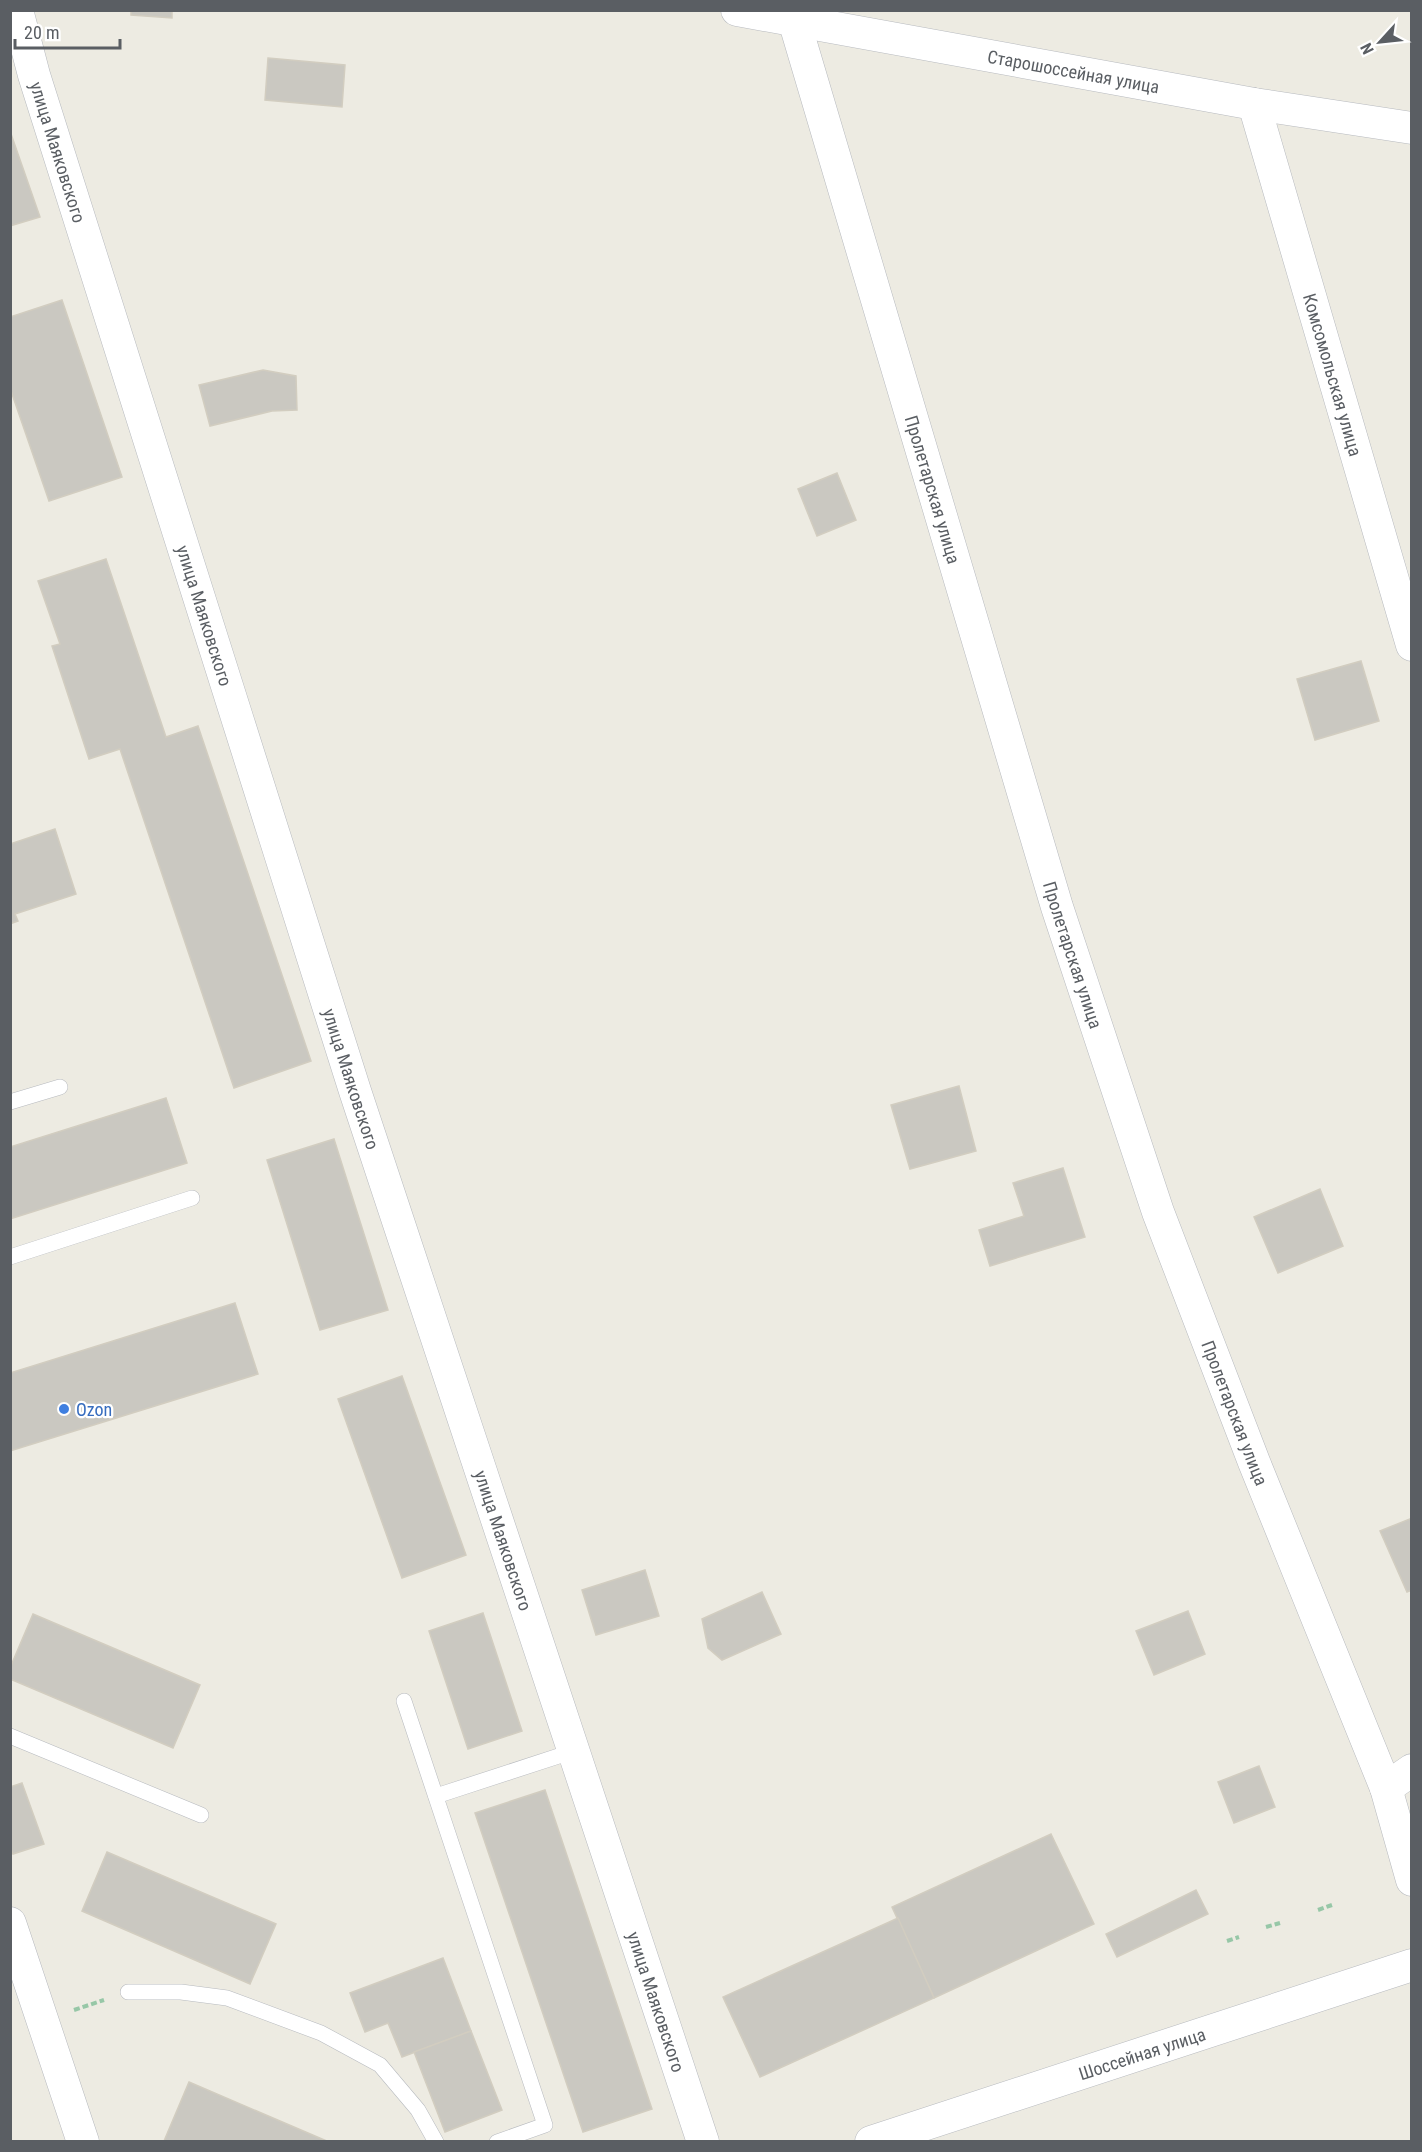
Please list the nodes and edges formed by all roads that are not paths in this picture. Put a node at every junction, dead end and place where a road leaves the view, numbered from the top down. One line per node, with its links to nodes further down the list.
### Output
1 (17, 10): 13 (street, улица Маяковского)
2 (737, 10): 3 (street, Старошоссейная улица)
3 (792, 15): 4 (street, Старошоссейная улица); 15 (street, Пролетарская улица)
4 (1254, 104): 5 (street, Старошоссейная улица); 6 (street, Комсомольская улица)
5 (1412, 128)
6 (1412, 645)
7 (60, 1087): 8 (lane)
8 (10, 1102)
9 (192, 1198): 10 (lane)
10 (10, 1257)
11 (404, 1701): 16 (lane)
12 (10, 1736): 17 (lane)
13 (574, 1751): 16 (lane); 25 (street, улица Маяковского)
14 (1412, 1770): 15 (street)
15 (1386, 1788): 18 (street, Пролетарская улица)
16 (436, 1796): 24 (lane)
17 (201, 1815)
18 (1412, 1880)
19 (10, 1923): 22 (street)
20 (1412, 1965): 26 (street, Шоссейная улица)
21 (128, 1992): 23 (lane)
22 (83, 2142)
23 (436, 2142)
24 (497, 2142)
25 (703, 2142)
26 (871, 2142)

